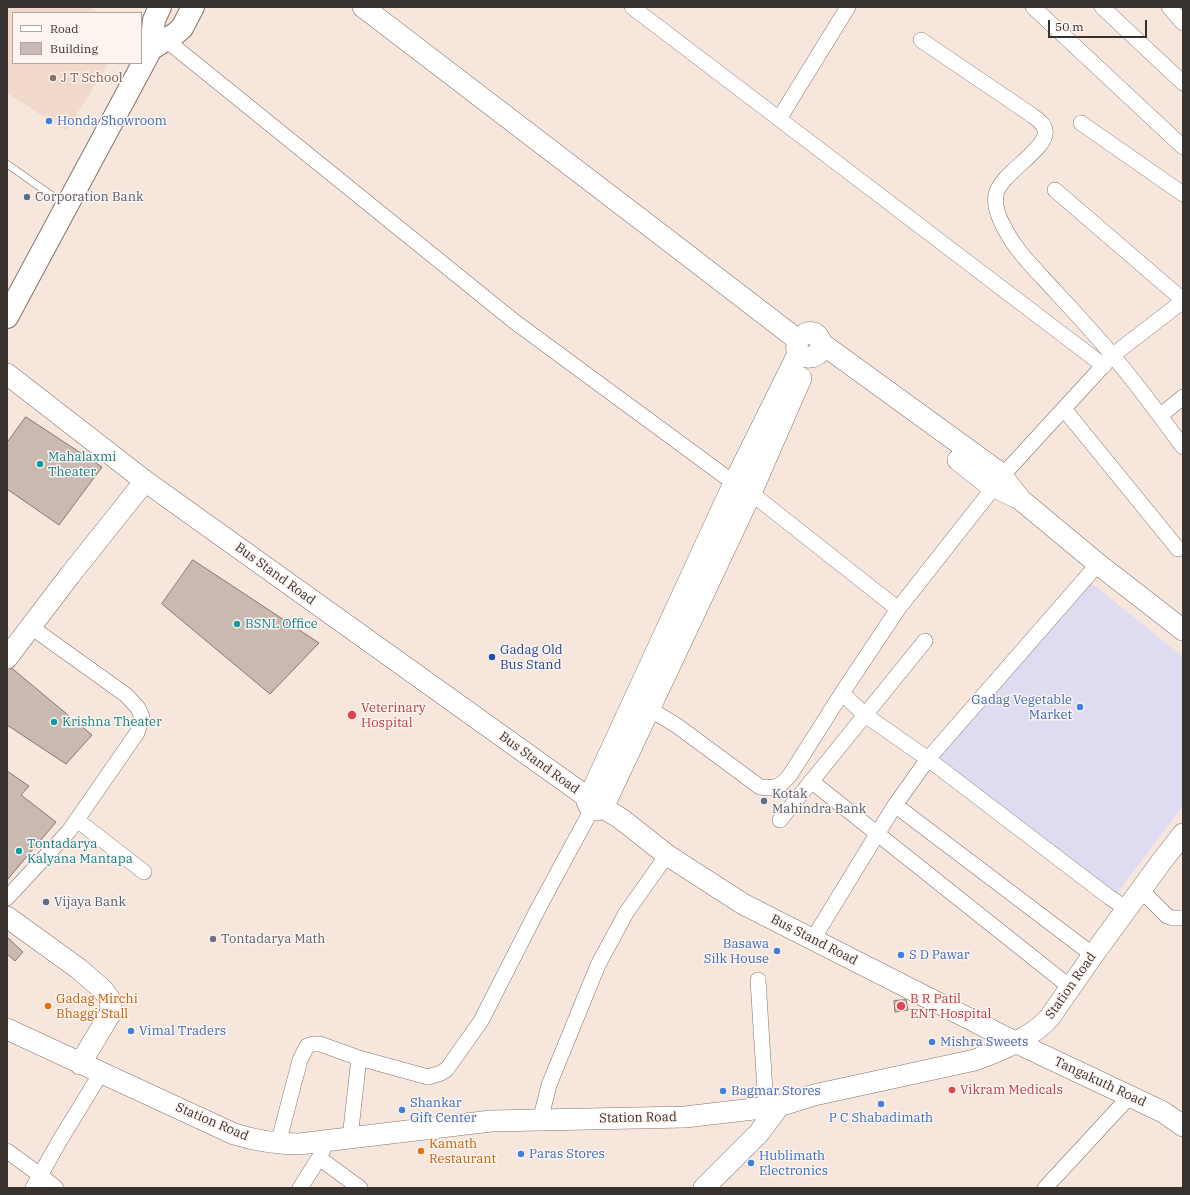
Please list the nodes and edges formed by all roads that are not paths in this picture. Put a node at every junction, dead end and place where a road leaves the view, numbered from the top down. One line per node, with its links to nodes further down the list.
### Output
1 (193, 7): 12 (main road)
2 (363, 7): 23 (main road)
3 (384, 7): 23 (main road)
4 (632, 7): 14 (street)
5 (848, 7): 14 (street)
6 (1033, 7): 16 (street)
7 (1169, 7): 10 (street)
8 (155, 9): 12 (main road)
9 (1111, 10): 13 (street)
10 (1183, 23)
11 (921, 40): 24 (street)
12 (159, 44): 20 (main road); 32 (street)
13 (1183, 83)
14 (779, 119): 24 (street)
15 (1081, 123): 19 (street)
16 (1183, 147)
17 (7, 164): 20 (lane)
18 (1055, 190): 21 (street)
19 (1183, 194)
20 (67, 206): 22 (main road)
21 (1183, 300): 24 (street)
22 (7, 317)
23 (809, 347): 31 (main road); 32 (main road)
24 (1109, 361): 27 (street); 28 (street)
25 (7, 374): 30 (main road, Bus Stand Road)
26 (1183, 397): 28 (street)
27 (1064, 409): 31 (street); 33 (street)
28 (1160, 416): 29 (street)
29 (1183, 447)
30 (145, 481): 36 (main road); 45 (main road, Bus Stand Road)
31 (998, 481): 34 (main road); 35 (street)
32 (742, 488): 35 (street); 41 (main road); 45 (main road)
33 (1178, 549)
34 (1098, 564): 37 (main road); 43 (street)
35 (898, 609): 40 (street)
36 (31, 627): 39 (main road); 47 (street)
37 (1183, 630)
38 (925, 642): 42 (street)
39 (7, 658)
40 (842, 693): 41 (street); 42 (street)
41 (649, 709): 45 (main road)
42 (865, 715): 43 (street); 44 (street)
43 (928, 759): 46 (street); 56 (street)
44 (811, 781): 48 (street); 49 (street)
45 (596, 801): 51 (main road, Bus Stand Road); 65 (street)
46 (895, 805): 49 (street); 60 (street)
47 (77, 820): 52 (street); 54 (street)
48 (780, 820)
49 (877, 834): 59 (street); 62 (street)
50 (1183, 834): 53 (main road, Station Road)
51 (667, 855): 59 (main road, Bus Stand Road); 70 (street)
52 (144, 872)
53 (1141, 890): 56 (main road, Station Road); 58 (street)
54 (7, 898)
55 (1183, 906): 58 (street)
56 (1127, 909): 60 (main road, Station Road)
57 (7, 917): 66 (main road)
58 (1178, 918)
59 (813, 939): 64 (main road, Bus Stand Road)
60 (1093, 955): 62 (main road, Station Road)
61 (758, 980): 69 (street)
62 (1070, 987): 64 (main road, Station Road)
63 (7, 1029): 66 (main road, Station Road)
64 (1015, 1042): 68 (main road, Tangakuth Road); 69 (main road, Station Road)
65 (359, 1058): 72 (street); 73 (street)
66 (80, 1064): 67 (main road, Station Road)
67 (101, 1073): 73 (main road, Station Road); 76 (street)
68 (1130, 1096): 71 (main road, Tangakuth Road); 82 (street)
69 (772, 1107): 70 (main road, Station Road); 81 (main road)
70 (540, 1121): 72 (main road, Station Road)
71 (1183, 1125)
72 (350, 1138): 74 (main road, Station Road)
73 (278, 1144): 74 (main road, Station Road)
74 (323, 1150): 79 (street); 80 (street)
75 (7, 1152): 76 (street)
76 (40, 1175): 77 (street); 78 (street)
77 (33, 1188)
78 (56, 1188)
79 (300, 1188)
80 (360, 1188)
81 (704, 1188)
82 (1045, 1188)

